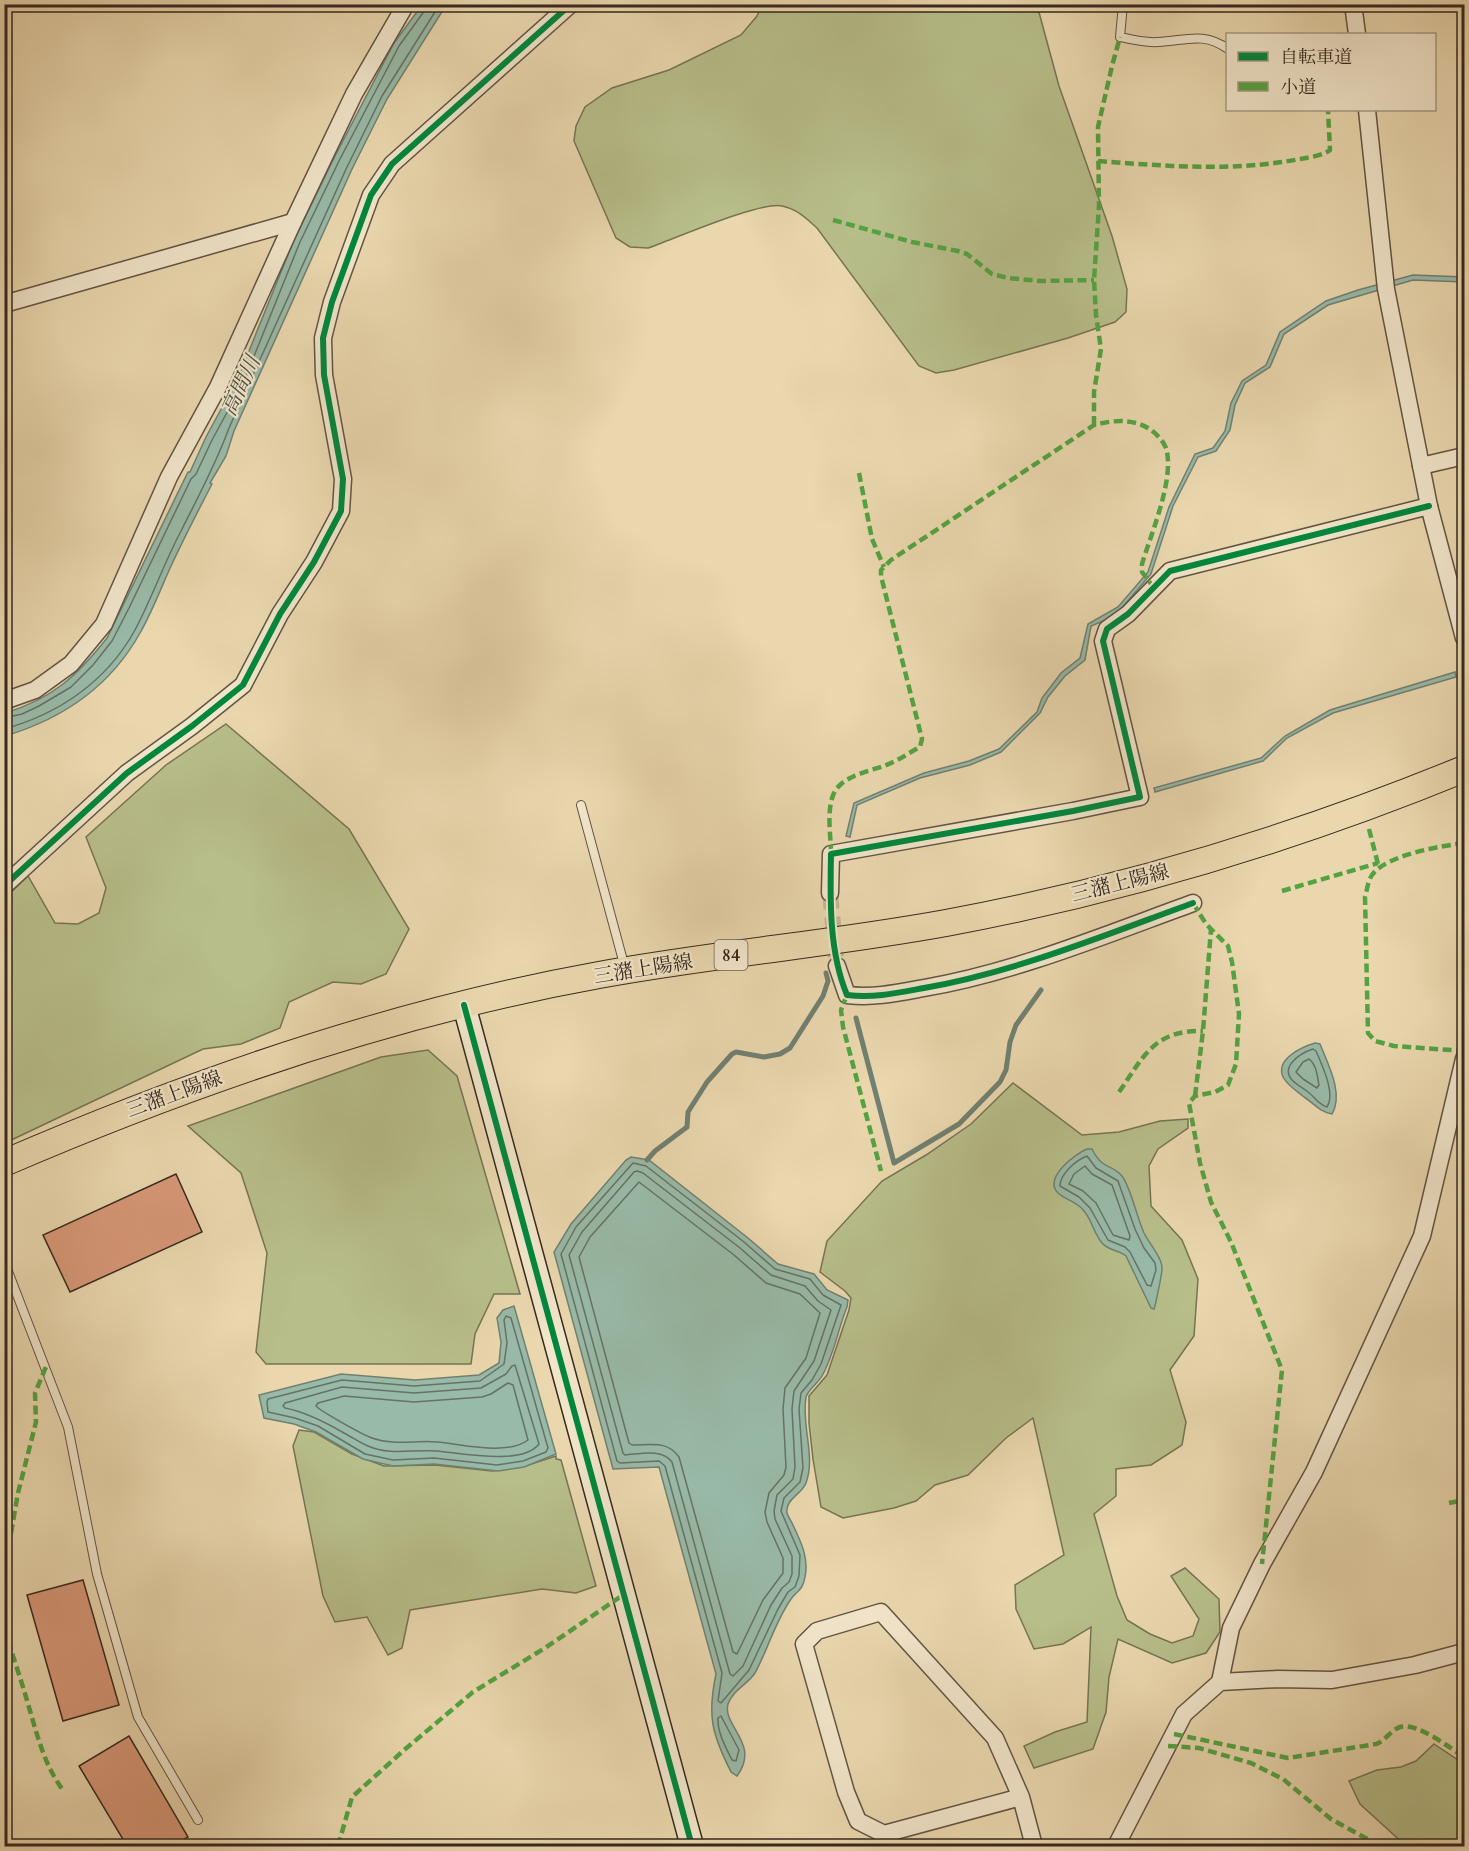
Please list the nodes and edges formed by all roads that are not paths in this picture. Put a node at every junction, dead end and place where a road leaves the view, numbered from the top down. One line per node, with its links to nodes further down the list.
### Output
1 (406, 4): 8 (street)
2 (571, 4): 17 (street)
3 (1123, 4): 6 (lane)
4 (1353, 4): 5 (street)
5 (1354, 33)
6 (1226, 48)
7 (1367, 111): 11 (street)
8 (293, 222): 9 (street); 14 (street)
9 (4, 304)
10 (1464, 456): 11 (street)
11 (1421, 466): 12 (street)
12 (1429, 506): 13 (street); 18 (street)
13 (1464, 638)
14 (4, 700)
15 (1464, 769): 21 (main road, 三潴上陽線 / 84)
16 (580, 805): 21 (lane)
17 (4, 886)
18 (830, 893)
19 (1193, 903): 20 (street)
20 (837, 966)
21 (626, 971): 22 (main road, 三潴上陽線 / 84)
22 (464, 1005): 24 (main road, 三潴上陽線 / 84); 30 (street)
23 (1464, 1059): 27 (street)
24 (4, 1163)
25 (4, 1261): 29 (lane)
26 (1464, 1652): 27 (street)
27 (1220, 1682): 32 (street)
28 (1021, 1797): 28 (street); 31 (street)
29 (198, 1820)
30 (692, 1846)
31 (1034, 1846)
32 (1116, 1846)

